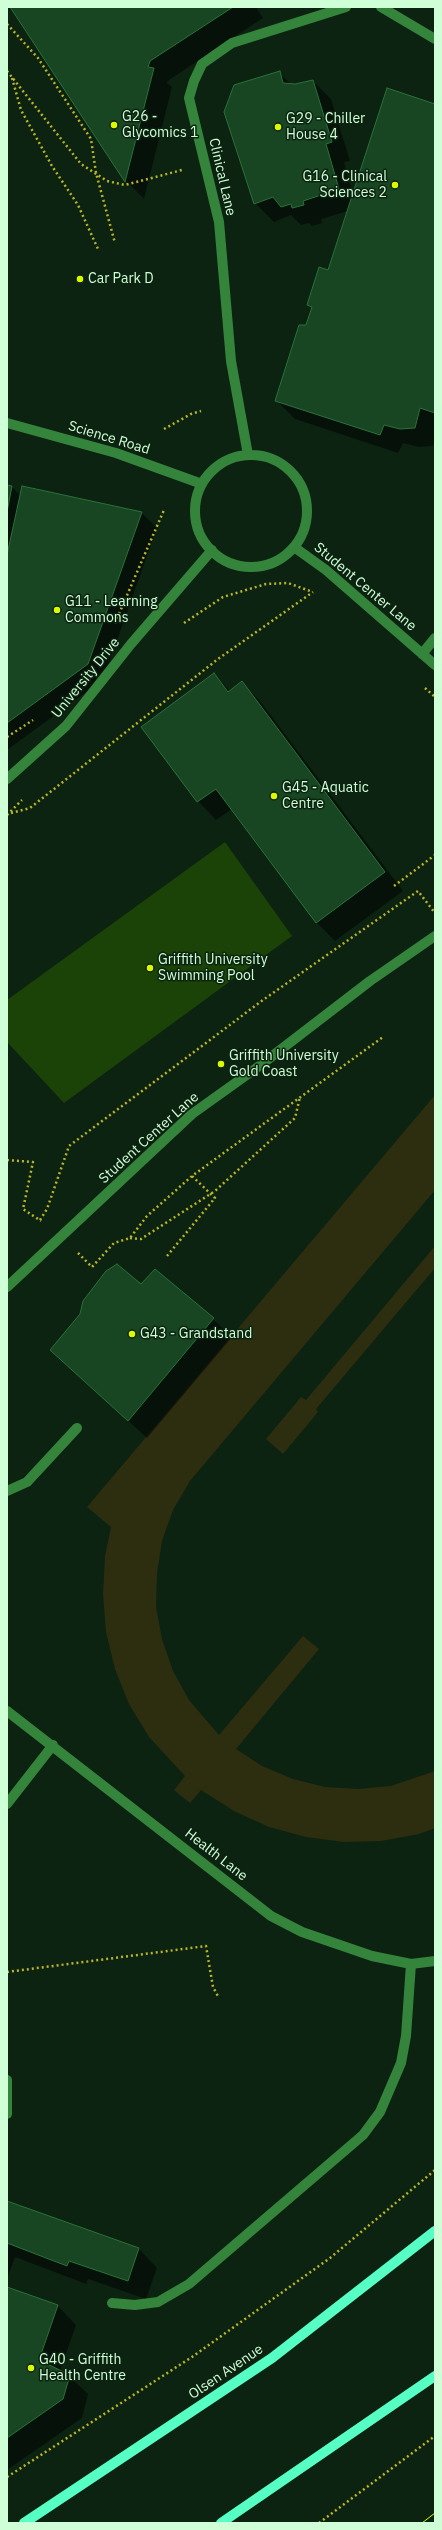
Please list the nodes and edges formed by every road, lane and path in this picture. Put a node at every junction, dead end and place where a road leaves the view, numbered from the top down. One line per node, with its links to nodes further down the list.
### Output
1 (381, 7): 4 (street)
2 (343, 8): 14 (street, Clinical Lane)
3 (7, 24): 8 (path)
4 (435, 39)
5 (7, 71): 6 (path)
6 (11, 76): 8 (path); 10 (path)
7 (183, 169): 8 (path)
8 (96, 173): 9 (path)
9 (115, 243)
10 (98, 249)
11 (201, 412): 13 (path)
12 (7, 424): 15 (street, Science Road)
13 (164, 429)
14 (248, 455): 15 (street); 17 (street)
15 (202, 484): 18 (street)
16 (164, 510): 21 (path)
17 (294, 547): 18 (street); 24 (street, Student Center Lane)
18 (212, 550): 30 (street, University Drive)
19 (313, 592): 20 (path); 22 (path); 32 (path)
20 (319, 597)
21 (114, 624)
22 (183, 624)
23 (435, 638): 24 (street)
24 (422, 654): 25 (street, Student Center Lane)
25 (435, 665)
26 (423, 687): 27 (path)
27 (435, 697)
28 (34, 720): 29 (path)
29 (7, 737)
30 (7, 780)
31 (26, 796): 32 (path)
32 (11, 813): 33 (path)
33 (7, 815)
34 (435, 855): 35 (path)
35 (394, 886)
36 (435, 913): 43 (path)
37 (435, 936): 44 (street, Student Center Lane)
38 (383, 1037): 39 (path)
39 (300, 1097): 41 (path); 42 (path)
40 (7, 1160): 43 (path)
41 (192, 1176): 42 (path); 45 (path)
42 (211, 1193): 45 (path); 46 (path)
43 (40, 1220): 44 (path)
44 (62, 1236): 45 (path); 47 (street, Student Center Lane)
45 (130, 1238)
46 (167, 1256)
47 (7, 1287)
48 (77, 1428): 49 (street)
49 (7, 1491)
50 (7, 1711): 51 (street, Health Lane)
51 (53, 1745): 52 (street); 54 (street, Health Lane)
52 (7, 1804)
53 (435, 1961): 54 (street, Health Lane)
54 (411, 1964): 61 (street)
55 (7, 1972): 56 (path)
56 (219, 1998)
57 (7, 2080): 58 (street)
58 (7, 2114)
59 (435, 2170): 64 (path)
60 (435, 2231): 65 (main road, Olsen Avenue)
61 (112, 2304)
62 (435, 2376): 66 (main road)
63 (435, 2436): 67 (path)
64 (7, 2477)
65 (24, 2523)
66 (221, 2523)
67 (319, 2523)

